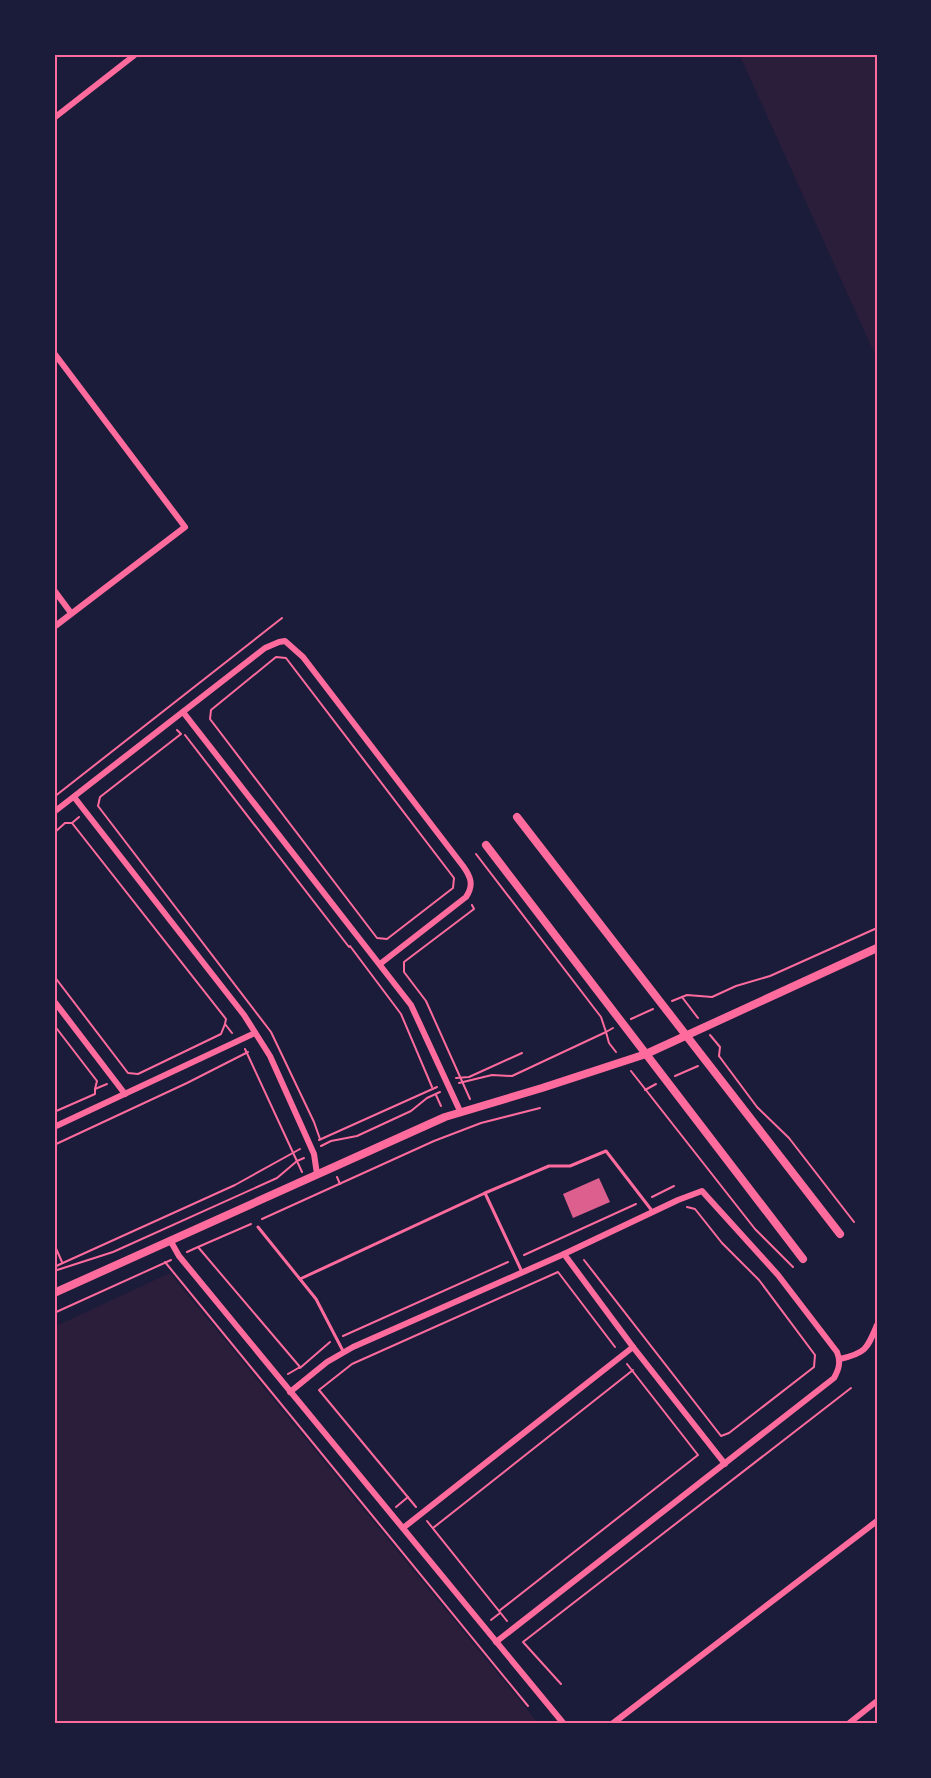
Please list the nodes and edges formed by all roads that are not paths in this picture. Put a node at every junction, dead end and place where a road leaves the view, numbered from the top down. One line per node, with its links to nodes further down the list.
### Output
1 (136, 54): 2 (street)
2 (54, 118)
3 (54, 353): 5 (street)
4 (54, 590): 5 (street)
5 (71, 613): 6 (street)
6 (54, 627)
7 (183, 712): 8 (street); 13 (street); 13 (street)
8 (74, 796): 9 (street); 15 (street)
9 (54, 812)
10 (517, 817): 16 (street)
11 (486, 845): 17 (street)
12 (877, 948): 16 (street)
13 (380, 964): 19 (street)
14 (54, 1001): 18 (street)
15 (255, 1033): 18 (street); 21 (street)
16 (686, 1035): 17 (street); 25 (street)
17 (646, 1054): 19 (street); 28 (street)
18 (125, 1095): 20 (street)
19 (460, 1111): 21 (street)
20 (54, 1127)
21 (317, 1174): 26 (street)
22 (485, 1193): 23 (lane); 29 (lane); 30 (lane)
23 (653, 1212): 27 (street); 35 (street)
24 (258, 1227): 30 (lane)
25 (840, 1234)
26 (170, 1240): 31 (street); 36 (street)
27 (564, 1254): 29 (street); 33 (street)
28 (803, 1259)
29 (522, 1272): 34 (street)
30 (300, 1279): 34 (lane)
31 (54, 1292)
32 (877, 1325): 35 (street)
33 (633, 1347): 37 (street); 39 (street)
34 (344, 1352): 36 (street)
35 (840, 1359): 37 (street)
36 (290, 1392): 39 (street)
37 (725, 1464): 40 (street)
38 (877, 1521): 43 (street)
39 (403, 1528): 40 (street)
40 (496, 1642): 42 (street)
41 (877, 1701): 44 (street)
42 (564, 1724)
43 (612, 1724)
44 (848, 1724)

